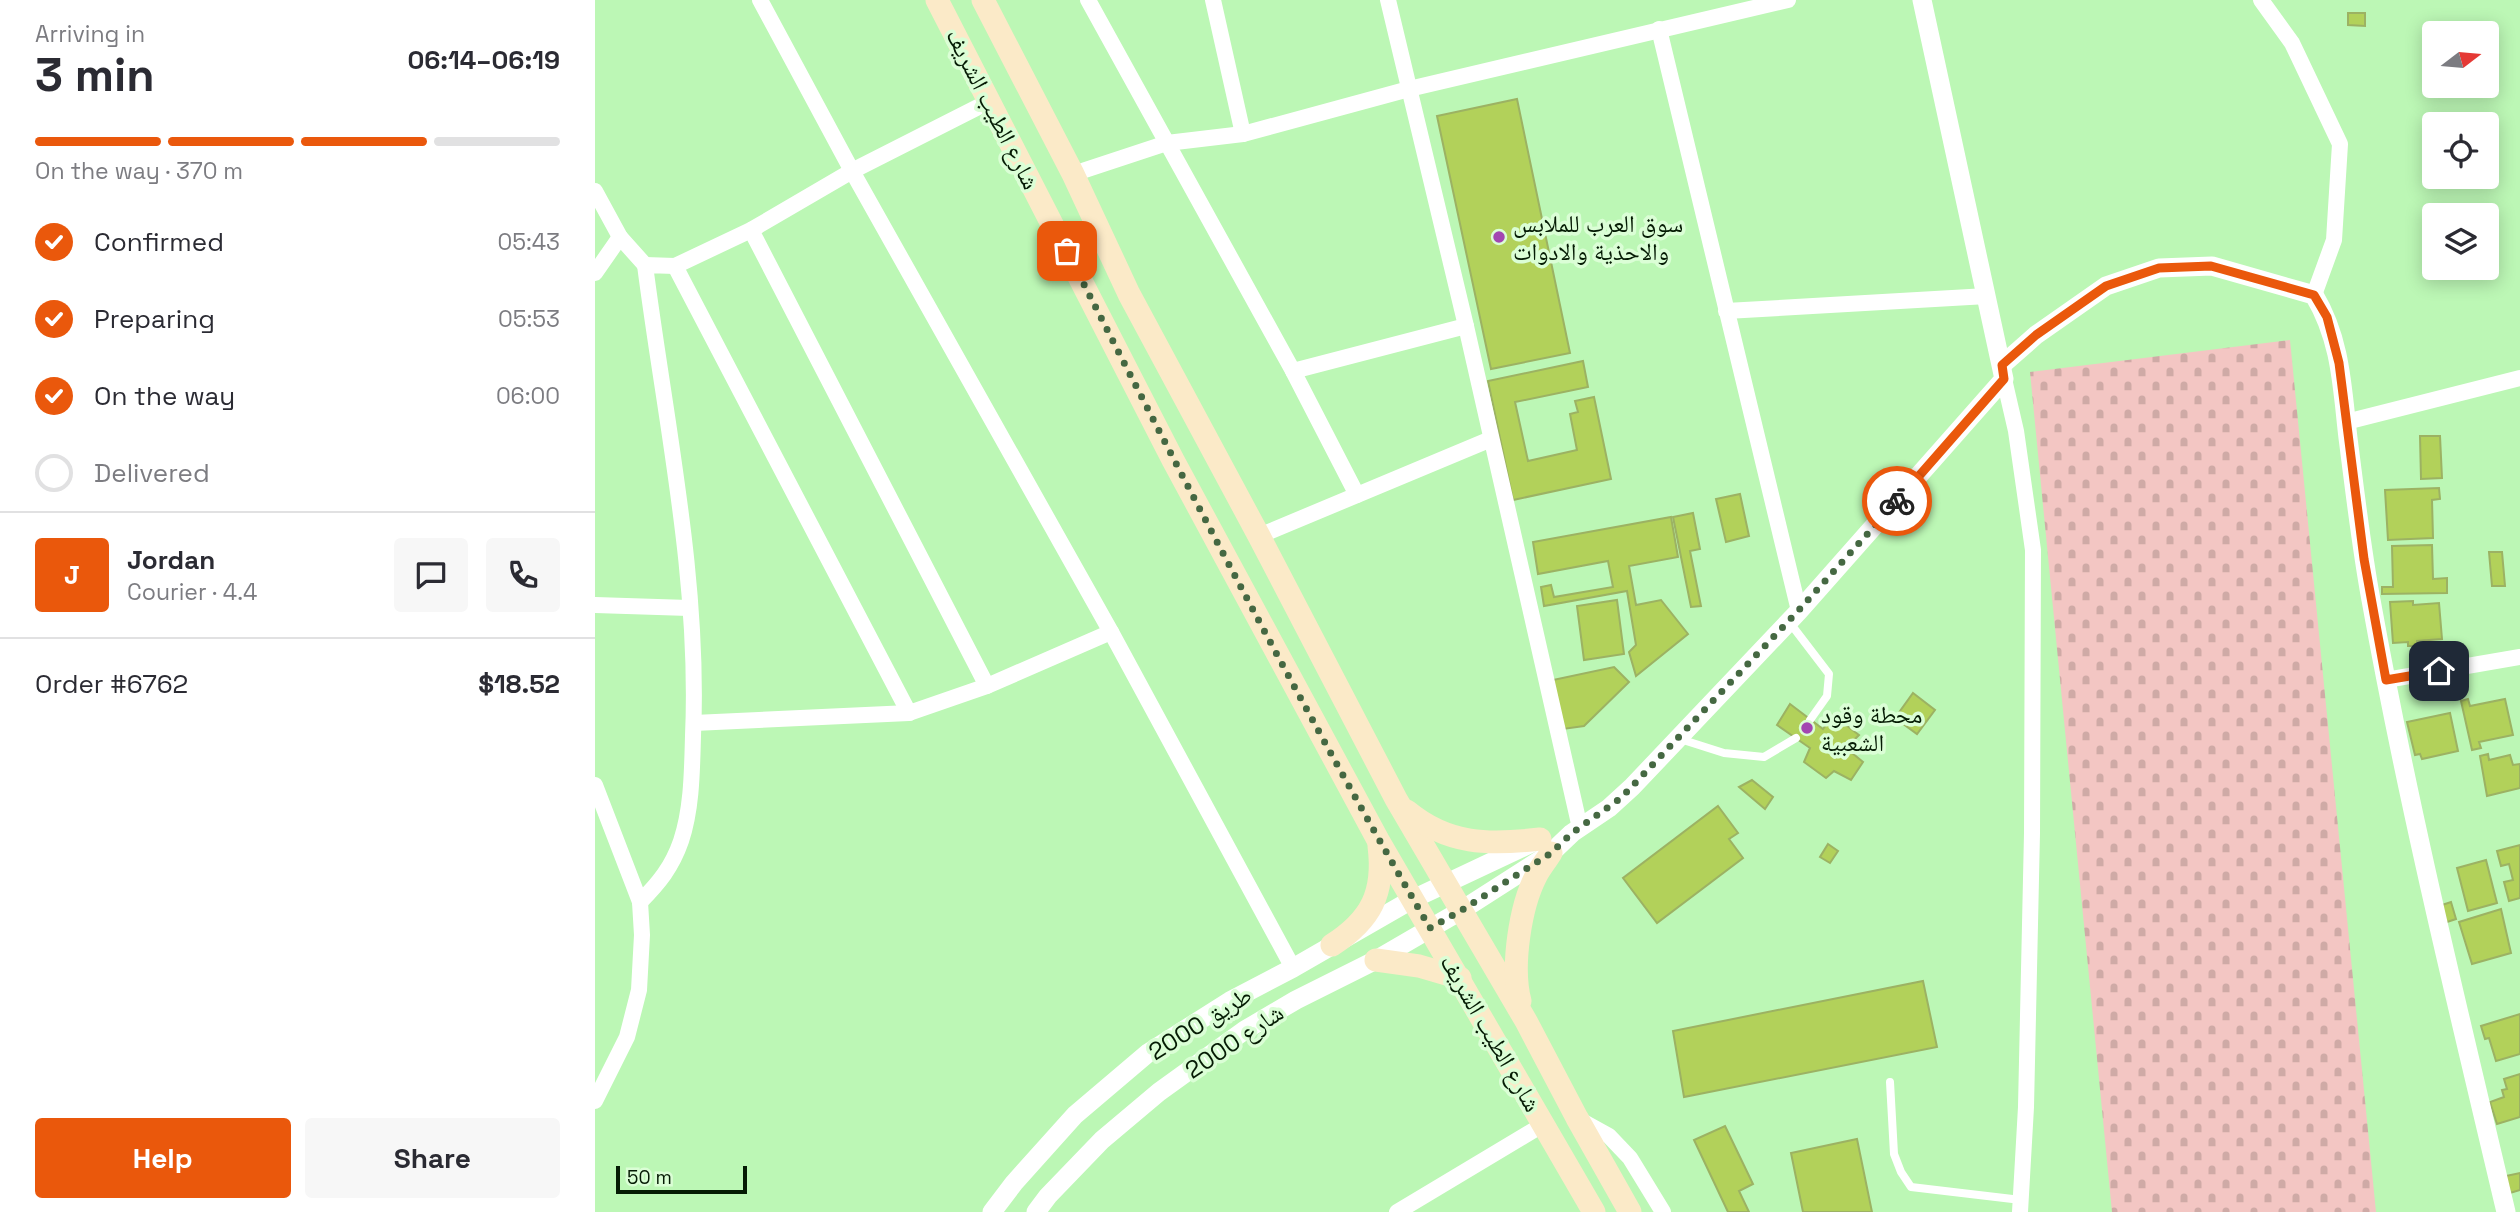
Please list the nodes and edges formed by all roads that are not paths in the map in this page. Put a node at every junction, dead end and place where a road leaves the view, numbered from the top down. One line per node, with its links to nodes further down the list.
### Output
1 (760, 0): 16 (street)
2 (937, 0): 13 (main road, شارع الطيب الشريف)
3 (983, 0): 17 (main road, شارع الطيب الشريف)
4 (1088, 0): 15 (street)
5 (1213, 0): 14 (street)
6 (1388, 0): 12 (street)
7 (1788, 0): 10 (street)
8 (1922, 0): 25 (street)
9 (2261, 0): 24 (street)
10 (1740, 5): 11 (street)
11 (1659, 29): 12 (street); 26 (street)
12 (1409, 89): 14 (street); 27 (street)
13 (990, 101): 16 (street); 50 (main road, شارع الطيب الشريف)
14 (1243, 134): 15 (street)
15 (1167, 143): 17 (street); 28 (street)
16 (852, 171): 19 (street); 38 (street)
17 (1073, 174): 34 (main road, شارع الطيب الشريف)
18 (595, 191): 20 (street)
19 (751, 230): 22 (street); 41 (street)
20 (620, 237): 21 (street); 23 (street)
21 (646, 265): 22 (street); 36 (street)
22 (675, 266): 42 (street)
23 (595, 273)
24 (2314, 295): 29 (street); 31 (street)
25 (1987, 296): 26 (street); 29 (street)
26 (1726, 311): 37 (street)
27 (1466, 326): 28 (street); 32 (street)
28 (1293, 372): 33 (street)
29 (2003, 372): 37 (street); 66 (street)
30 (2520, 378): 31 (street)
31 (2346, 422): 40 (street)
32 (1491, 439): 33 (street); 49 (street)
33 (1357, 495): 34 (street)
34 (1259, 536): 48 (main road, شارع الطيب الشريف)
35 (595, 605): 36 (street)
36 (689, 608): 44 (street)
37 (1794, 616): 43 (lane); 45 (street)
38 (1111, 632): 41 (street); 59 (street)
39 (2520, 657): 40 (street)
40 (2386, 680): 73 (street)
41 (987, 686): 42 (street)
42 (909, 713): 44 (street)
43 (1811, 720)
44 (694, 723): 54 (street)
45 (1677, 738): 46 (lane); 49 (street)
46 (1796, 738)
47 (595, 785): 54 (street)
48 (1396, 799): 51 (main road); 52 (main road, شارع الطيب الشريف)
49 (1576, 831): 51 (street)
50 (1378, 839): 53 (main road, شارع الطيب الشريف); 57 (main road)
51 (1545, 846): 52 (street, طريق 2000); 55 (street, شارع 2000); 61 (main road)
52 (1446, 882): 53 (street, طريق 2000); 55 (main road, شارع الطيب الشريف)
53 (1413, 899): 56 (main road, شارع الطيب الشريف); 57 (street, طريق 2000)
54 (641, 902): 63 (street)
55 (1462, 910): 56 (street, شارع 2000); 61 (main road, شارع الطيب الشريف)
56 (1430, 928): 58 (street, شارع 2000); 60 (main road, شارع الطيب الشريف)
57 (1332, 946): 59 (street, طريق 2000)
58 (1376, 960): 60 (main road); 68 (street, شارع 2000)
59 (1293, 968): 67 (street, طريق 2000)
60 (1460, 978): 65 (main road, شارع الطيب الشريف)
61 (1526, 1021): 64 (main road, شارع الطيب الشريف)
62 (1890, 1082): 66 (lane)
63 (595, 1101)
64 (1577, 1118): 71 (main road, شارع الطيب الشريف); 72 (street)
65 (1544, 1124): 69 (street); 70 (main road, شارع الطيب الشريف)
66 (2020, 1206)
67 (992, 1212)
68 (1036, 1212)
69 (1397, 1212)
70 (1594, 1212)
71 (1630, 1212)
72 (1663, 1212)
73 (2506, 1212)

